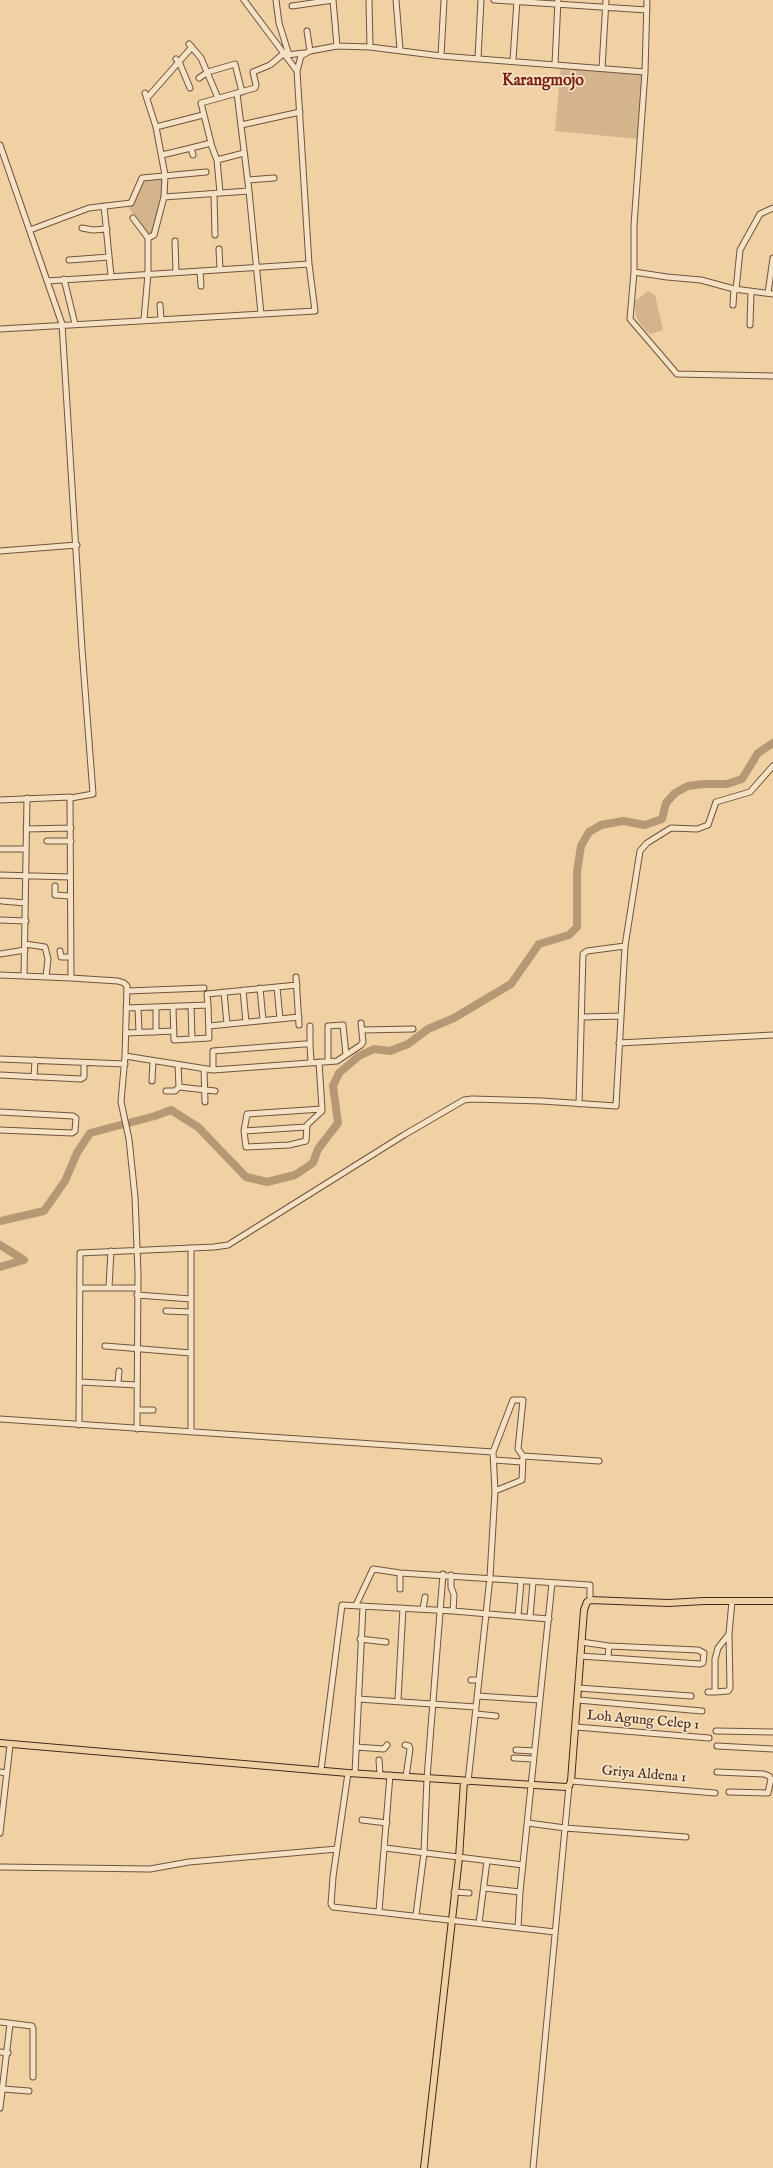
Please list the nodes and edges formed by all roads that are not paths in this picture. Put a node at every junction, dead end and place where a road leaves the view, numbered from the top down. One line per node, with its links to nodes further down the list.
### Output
1 (244, 0): 23 (street)
2 (276, 0): 23 (street)
3 (333, 0): 12 (street); 18 (street)
4 (369, 0): 19 (street)
5 (396, 0): 20 (street)
6 (444, 0): 24 (street)
7 (480, 0): 25 (street)
8 (494, 0): 11 (street)
9 (606, 0): 15 (street)
10 (647, 0): 16 (street)
11 (517, 1): 13 (street); 27 (street)
12 (307, 2): 14 (street)
13 (558, 2): 15 (street); 28 (street)
14 (292, 6)
15 (605, 7): 16 (street); 29 (street)
16 (647, 10): 32 (street)
17 (307, 32): 21 (street)
18 (337, 46): 19 (street); 21 (street)
19 (370, 47): 20 (street)
20 (400, 49): 24 (street)
21 (310, 51): 22 (street)
22 (304, 53): 23 (street); 30 (street)
23 (285, 55): 30 (street); 35 (street)
24 (441, 56): 25 (street)
25 (478, 58): 27 (street)
26 (177, 60): 31 (street); 34 (street); 40 (street)
27 (513, 60): 28 (street)
28 (555, 64): 29 (street)
29 (602, 68): 32 (street)
30 (297, 71): 37 (street)
31 (208, 72): 33 (street); 35 (street); 36 (street)
32 (645, 72): 74 (street)
33 (199, 78)
34 (190, 88)
35 (239, 93): 36 (street); 39 (street)
36 (218, 98): 38 (street)
37 (300, 112): 39 (street); 69 (street)
38 (203, 114): 40 (street); 41 (street)
39 (241, 125): 44 (street)
40 (156, 127): 45 (street)
41 (211, 143): 43 (street); 47 (street)
42 (0, 145): 61 (street)
43 (191, 148): 45 (street); 46 (street)
44 (244, 153): 47 (street); 51 (street)
45 (162, 155): 49 (street)
46 (193, 155)
47 (217, 160): 53 (street)
48 (206, 172): 49 (street)
49 (165, 175): 55 (street); 56 (street)
50 (274, 178): 51 (street)
51 (248, 180): 52 (street)
52 (249, 191): 53 (street); 70 (street)
53 (220, 193): 54 (street)
54 (214, 194): 55 (street); 62 (street)
55 (164, 197): 63 (street)
56 (104, 206): 60 (street); 61 (street)
57 (773, 208): 80 (street)
58 (133, 218): 63 (street)
59 (82, 228): 60 (street)
60 (107, 229): 66 (street)
61 (30, 230): 78 (street)
62 (215, 235)
63 (148, 238): 75 (street)
64 (175, 241): 73 (street)
65 (219, 249): 71 (street)
66 (109, 257): 68 (street); 76 (street)
67 (773, 258): 82 (street)
68 (69, 260)
69 (309, 264): 70 (street); 85 (street)
70 (257, 267): 71 (street); 85 (street)
71 (220, 269): 72 (street)
72 (200, 271): 73 (street); 79 (street)
73 (176, 272): 75 (street)
74 (634, 272): 80 (street); 92 (street)
75 (148, 274): 76 (street); 86 (street)
76 (111, 276): 77 (street)
77 (64, 279): 78 (street); 89 (street)
78 (47, 280): 88 (street)
79 (201, 286)
80 (735, 289): 81 (street); 84 (street)
81 (751, 292): 82 (street); 90 (street)
82 (770, 294)
83 (160, 305): 87 (street)
84 (733, 305)
85 (261, 314): 87 (street)
86 (144, 319): 87 (street); 89 (street)
87 (161, 319)
88 (62, 324): 89 (street); 91 (street); 93 (street)
89 (75, 324)
90 (750, 325)
91 (0, 329)
92 (773, 376)
93 (76, 545): 94 (street); 97 (street)
94 (0, 551)
95 (773, 766): 115 (street)
96 (27, 798): 97 (street); 98 (street); 100 (street)
97 (71, 798): 99 (street)
98 (0, 800)
99 (71, 828): 100 (street); 102 (street)
100 (26, 829): 104 (street)
101 (47, 841): 102 (street)
102 (71, 841): 107 (street)
103 (0, 848): 104 (street)
104 (26, 849): 106 (street)
105 (0, 876): 106 (street)
106 (26, 876): 107 (street); 111 (street)
107 (70, 877): 109 (street)
108 (55, 886): 109 (street)
109 (70, 896): 119 (street)
110 (2, 901): 111 (street)
111 (25, 903): 113 (street)
112 (0, 920): 113 (street)
113 (26, 921): 114 (street)
114 (25, 944): 116 (street); 122 (street)
115 (625, 946): 138 (street); 140 (street)
116 (25, 950): 118 (street); 121 (street)
117 (60, 951): 119 (street)
118 (0, 954)
119 (70, 957): 124 (street)
120 (0, 975): 121 (street)
121 (24, 976): 122 (street)
122 (46, 977): 124 (street)
123 (296, 977): 125 (street)
124 (71, 978): 130 (street)
125 (297, 985): 126 (street); 139 (street)
126 (277, 987): 128 (street); 141 (street)
127 (204, 988): 130 (street)
128 (260, 988): 129 (street); 142 (street)
129 (243, 990): 131 (street); 143 (street)
130 (127, 991): 136 (street)
131 (224, 992): 132 (street); 145 (street)
132 (208, 1005): 133 (street); 147 (street)
133 (191, 1006): 135 (street); 156 (street)
134 (156, 1007): 135 (street); 137 (street); 153 (street)
135 (173, 1007): 151 (street)
136 (126, 1008): 137 (street); 154 (street)
137 (138, 1008): 152 (street)
138 (621, 1016): 140 (street); 157 (street)
139 (299, 1017): 141 (street); 146 (street)
140 (582, 1017): 180 (street)
141 (280, 1019): 142 (street)
142 (263, 1020): 143 (street)
143 (246, 1022): 145 (street)
144 (361, 1023): 150 (street)
145 (227, 1024): 147 (street)
146 (299, 1025)
147 (208, 1026): 156 (street)
148 (310, 1026): 158 (street)
149 (414, 1029): 150 (street)
150 (362, 1030): 159 (street)
151 (174, 1031): 153 (street); 156 (street)
152 (139, 1032): 153 (street); 154 (street)
153 (156, 1032)
154 (126, 1033): 160 (street)
155 (773, 1035): 157 (street)
156 (192, 1039)
157 (621, 1043): 180 (street)
158 (310, 1044): 165 (street); 171 (street)
159 (346, 1055): 164 (street); 164 (street)
160 (125, 1056): 163 (street); 168 (street)
161 (0, 1059): 162 (street)
162 (35, 1060): 167 (street); 173 (street)
163 (153, 1061): 169 (street); 174 (street)
164 (328, 1061): 166 (street)
165 (311, 1062): 166 (street); 171 (street)
166 (319, 1062): 181 (street)
167 (84, 1063): 168 (street); 173 (street)
168 (125, 1064): 187 (street)
169 (178, 1065): 170 (street); 175 (street)
170 (204, 1069): 171 (street); 176 (street)
171 (213, 1070)
172 (0, 1075): 173 (street)
173 (34, 1076)
174 (152, 1082)
175 (179, 1087): 176 (street); 177 (street)
176 (205, 1090): 178 (street); 179 (street)
177 (166, 1091)
178 (215, 1091)
179 (205, 1102)
180 (579, 1104): 186 (street)
181 (322, 1109): 183 (street); 185 (street)
182 (0, 1112): 184 (street)
183 (306, 1127): 185 (street); 185 (street)
184 (0, 1130)
185 (244, 1131)
186 (191, 1248): 187 (street); 193 (street)
187 (136, 1249): 188 (street); 191 (street)
188 (111, 1251): 189 (street); 190 (street)
189 (109, 1287): 190 (street); 191 (street)
190 (80, 1288): 200 (street)
191 (138, 1288): 192 (street)
192 (137, 1295): 193 (street); 197 (street)
193 (191, 1299): 195 (street)
194 (166, 1311): 195 (street)
195 (191, 1312): 198 (street)
196 (105, 1346): 197 (street)
197 (137, 1348): 198 (street); 202 (street)
198 (191, 1353): 208 (street)
199 (119, 1371): 201 (street)
200 (80, 1382): 201 (street); 206 (street)
201 (118, 1383): 202 (street)
202 (137, 1385): 203 (street)
203 (137, 1410): 204 (street); 207 (street)
204 (153, 1410)
205 (0, 1419): 206 (street)
206 (79, 1425): 207 (street)
207 (137, 1429): 208 (street)
208 (191, 1432): 209 (street)
209 (493, 1452): 210 (street); 211 (street)
210 (523, 1456): 212 (street); 213 (street)
211 (494, 1460): 213 (street); 214 (street)
212 (599, 1461)
213 (522, 1462): 214 (street)
214 (495, 1491): 218 (street)
215 (400, 1572): 216 (street); 222 (street); 227 (street)
216 (443, 1574): 217 (street); 231 (street)
217 (451, 1575): 218 (street); 232 (street)
218 (490, 1578): 219 (street); 233 (street)
219 (521, 1581): 220 (street); 234 (street)
220 (533, 1582): 221 (street); 235 (street)
221 (552, 1583): 224 (street); 236 (street)
222 (400, 1588)
223 (425, 1597): 230 (street)
224 (590, 1600): 225 (main road); 240 (main road)
225 (732, 1601): 226 (main road); 237 (street)
226 (773, 1601)
227 (356, 1605): 228 (street); 276 (street)
228 (363, 1606): 229 (street); 238 (street)
229 (403, 1608): 230 (street); 252 (street)
230 (423, 1609): 231 (street)
231 (441, 1610): 232 (street); 255 (street)
232 (453, 1611): 233 (street)
233 (486, 1614): 234 (street); 245 (street)
234 (518, 1616): 235 (street)
235 (530, 1617): 236 (street)
236 (549, 1619): 253 (street)
237 (729, 1634): 248 (street); 248 (street)
238 (360, 1639): 239 (street); 251 (street)
239 (386, 1642)
240 (581, 1642): 241 (street); 242 (main road)
241 (608, 1646): 243 (street); 243 (street)
242 (580, 1656): 243 (street); 246 (main road)
243 (608, 1657)
244 (471, 1680): 245 (street)
245 (479, 1680): 249 (street)
246 (578, 1688): 250 (street); 254 (main road)
247 (708, 1692): 248 (street)
248 (715, 1692)
249 (477, 1696): 253 (street); 256 (street)
250 (691, 1696)
251 (358, 1699): 252 (street); 269 (street)
252 (398, 1700): 255 (street)
253 (540, 1700): 272 (street)
254 (578, 1700): 257 (street); 260 (main road)
255 (434, 1702): 256 (street); 284 (street)
256 (476, 1707): 258 (street)
257 (702, 1711)
258 (476, 1714): 259 (street); 285 (street)
259 (496, 1716)
260 (576, 1727): 263 (street, Loh Agung Celep 1); 286 (main road)
261 (716, 1731): 262 (street)
262 (773, 1732)
263 (709, 1738)
264 (0, 1743): 265 (main road)
265 (10, 1744): 276 (main road); 279 (street)
266 (387, 1745): 269 (street)
267 (405, 1745): 283 (street)
268 (717, 1746): 270 (street)
269 (356, 1747): 280 (street)
270 (773, 1748)
271 (516, 1750): 272 (street)
272 (534, 1752): 274 (street)
273 (514, 1758): 274 (street)
274 (533, 1759): 288 (street)
275 (379, 1760): 281 (street)
276 (321, 1770): 280 (main road)
277 (0, 1772): 279 (street)
278 (718, 1772): 287 (street)
279 (7, 1773): 295 (street)
280 (351, 1773): 281 (main road); 298 (street)
281 (380, 1774): 282 (main road)
282 (390, 1775): 283 (main road); 292 (street)
283 (406, 1777): 284 (main road)
284 (426, 1778): 285 (main road); 299 (street)
285 (466, 1781): 288 (main road); 300 (main road)
286 (570, 1783): 288 (main road); 290 (street, Griya Aldena 1); 294 (street)
287 (772, 1783): 289 (street)
288 (531, 1785): 293 (street)
289 (729, 1792)
290 (715, 1793)
291 (362, 1820): 292 (street)
292 (387, 1823): 297 (street)
293 (528, 1823): 294 (street); 302 (street)
294 (565, 1828): 296 (street); 313 (street)
295 (0, 1833)
296 (686, 1837)
297 (385, 1848): 299 (street); 308 (street)
298 (337, 1849): 303 (street); 308 (street)
299 (424, 1853): 300 (street); 309 (street)
300 (459, 1858): 301 (street); 305 (main road)
301 (487, 1861): 302 (street); 304 (street)
302 (523, 1865): 306 (street)
303 (0, 1867)
304 (484, 1888): 306 (street); 311 (street)
305 (454, 1892): 307 (street); 310 (main road)
306 (520, 1892): 312 (street)
307 (469, 1893)
308 (379, 1911): 309 (street)
309 (416, 1915): 310 (street)
310 (452, 1921): 311 (street); 322 (main road)
311 (480, 1923): 312 (street)
312 (518, 1928): 313 (street)
313 (554, 1932): 323 (street)
314 (0, 2022): 315 (street)
315 (10, 2024): 317 (street); 318 (street)
316 (0, 2052): 317 (street)
317 (8, 2053): 319 (street)
318 (32, 2077)
319 (3, 2089): 320 (street); 321 (street)
320 (29, 2091)
321 (0, 2108)
322 (424, 2168)
323 (533, 2168)

